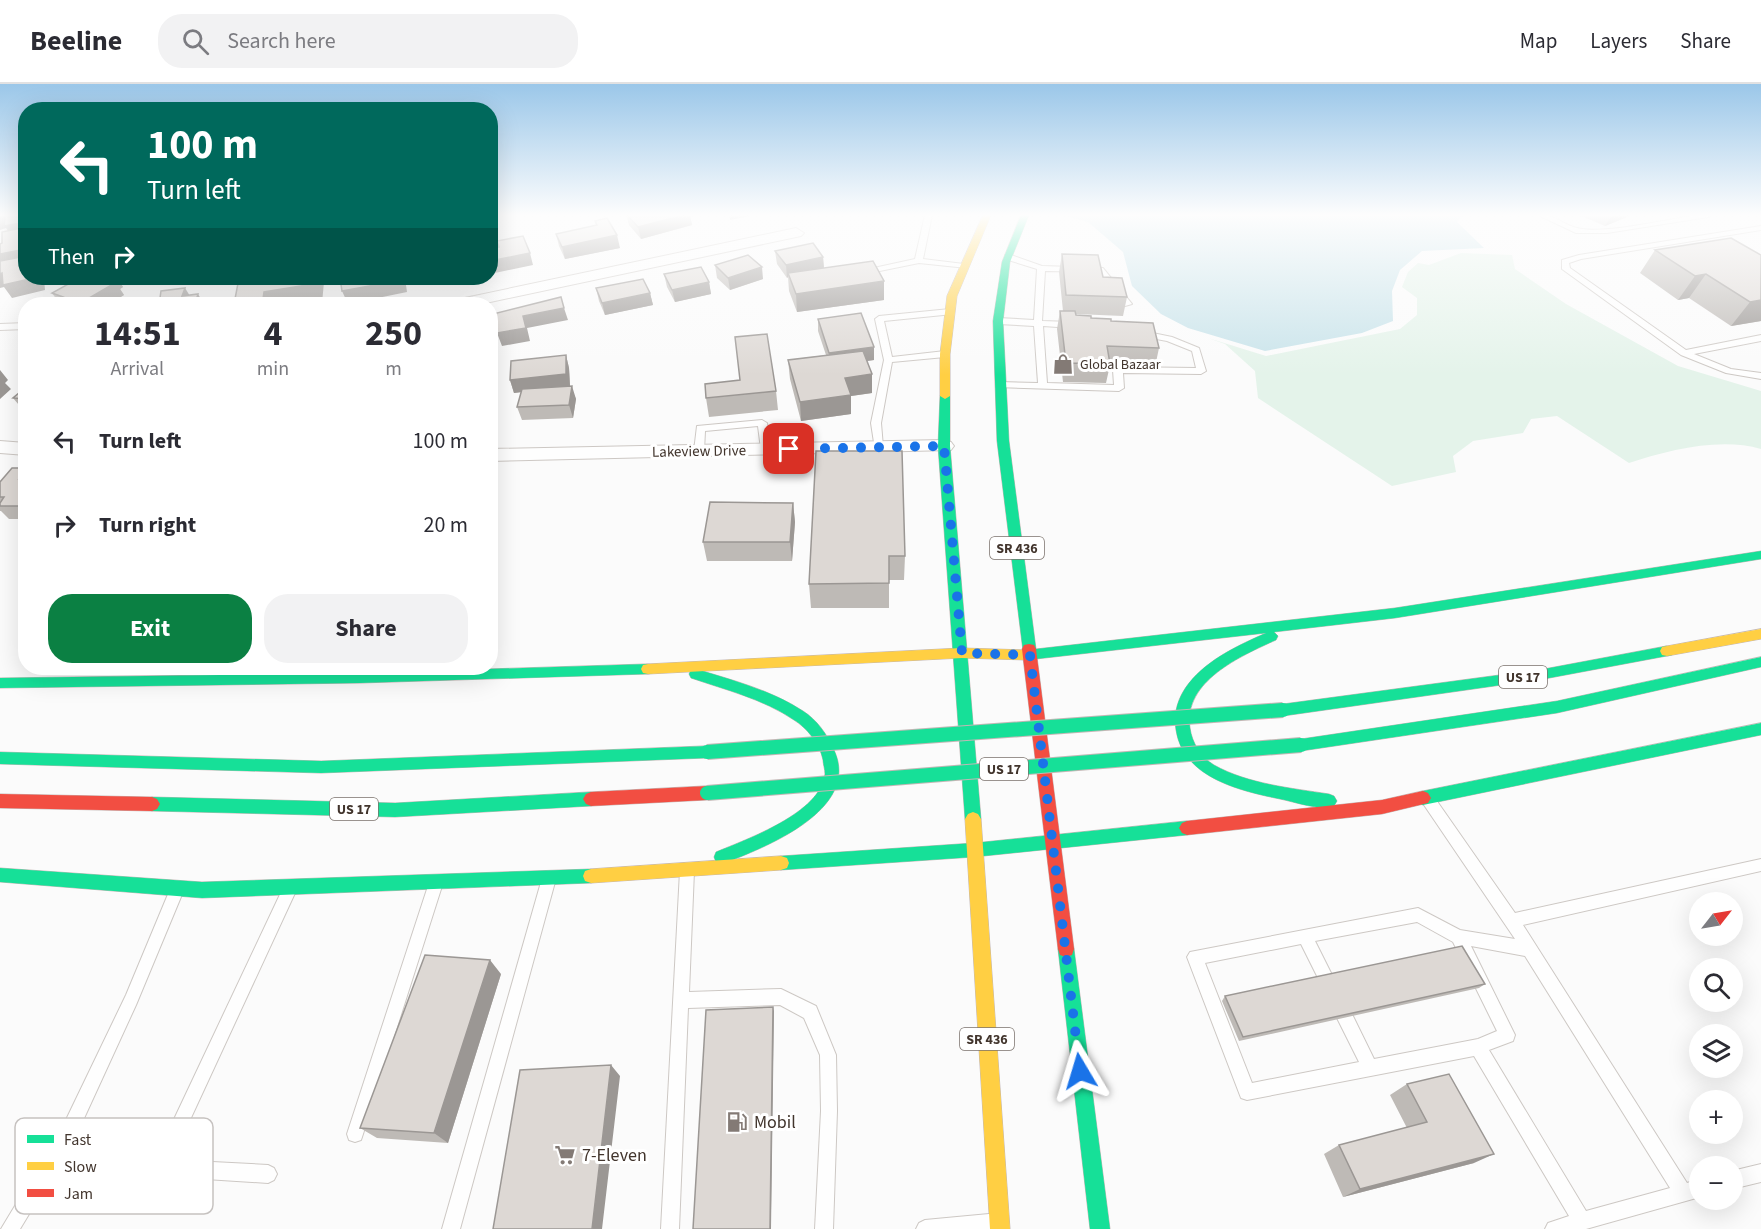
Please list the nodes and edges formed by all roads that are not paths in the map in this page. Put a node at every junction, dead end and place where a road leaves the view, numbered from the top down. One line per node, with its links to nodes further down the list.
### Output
1 (628, 268): 9 (street)
2 (884, 268): 8 (lane)
3 (963, 268): 11 (main road, SR 436)
4 (1006, 268): 12 (main road, SR 436)
5 (1041, 268): 13 (lane)
6 (1054, 268): 10 (lane)
7 (1566, 268): 19 (lane)
8 (857, 274)
9 (493, 297)
10 (1128, 304)
11 (950, 312): 20 (main road, SR 436); 21 (lane)
12 (998, 321): 13 (lane); 23 (main road, SR 436)
13 (1038, 323): 15 (lane); 24 (lane)
14 (18, 326): 16 (lane)
15 (1078, 326)
16 (0, 327)
17 (1135, 333): 24 (lane)
18 (1761, 338): 19 (lane)
19 (1684, 352): 22 (lane)
20 (945, 354): 21 (lane); 25 (main road, SR 436)
21 (888, 360): 27 (lane)
22 (1761, 376)
23 (999, 386): 24 (lane); 34 (main road, SR 436)
24 (1042, 386)
25 (944, 446): 27 (street, Lakeview Drive); 33 (main road, SR 436)
26 (0, 447): 28 (street)
27 (878, 447): 29 (street, Lakeview Drive)
28 (18, 448)
29 (498, 455)
30 (1761, 555): 31 (main road)
31 (1295, 626): 34 (main road); 44 (main road)
32 (1761, 633): 41 (main road, US 17, bridge)
33 (962, 653): 34 (main road); 36 (main road); 46 (main road, SR 436)
34 (1030, 655): 45 (main road, SR 436)
35 (1761, 662): 43 (main road, US 17, bridge)
36 (677, 668): 37 (main road); 48 (main road)
37 (498, 671)
38 (290, 675): 39 (main road)
39 (0, 683)
40 (1761, 729): 42 (main road)
41 (0, 758)
42 (1427, 798): 44 (main road); 54 (lane)
43 (0, 801)
44 (1377, 808): 45 (main road)
45 (1052, 843): 46 (main road); 80 (main road, SR 436)
46 (974, 850): 48 (main road); 74 (main road, SR 436)
47 (1761, 866): 54 (lane)
48 (687, 870): 50 (main road); 59 (lane)
49 (0, 875): 53 (main road)
50 (549, 878): 51 (main road); 76 (lane)
51 (436, 882): 52 (main road); 65 (lane)
52 (291, 886): 53 (main road); 64 (lane)
53 (178, 889): 63 (lane)
54 (1512, 921): 57 (lane)
55 (1305, 936): 56 (lane); 58 (lane); 62 (lane)
56 (1458, 937): 57 (lane); 61 (lane)
57 (1529, 949): 70 (lane)
58 (1326, 979)
59 (681, 1000): 77 (lane); 78 (lane)
60 (1345, 1018): 62 (lane)
61 (1478, 1047): 62 (lane); 73 (lane)
62 (1370, 1068)
63 (76, 1118)
64 (183, 1118)
65 (355, 1134)
66 (213, 1170): 68 (lane)
67 (1761, 1173): 69 (lane)
68 (268, 1174)
69 (1743, 1177)
70 (1689, 1188)
71 (1689, 1192): 73 (lane)
72 (19, 1214): 75 (lane)
73 (1582, 1221): 81 (lane)
74 (1000, 1225): 79 (lane)
75 (10, 1229)
76 (451, 1229)
77 (670, 1229)
78 (824, 1229)
79 (925, 1229)
80 (1100, 1229)
81 (1554, 1229)

